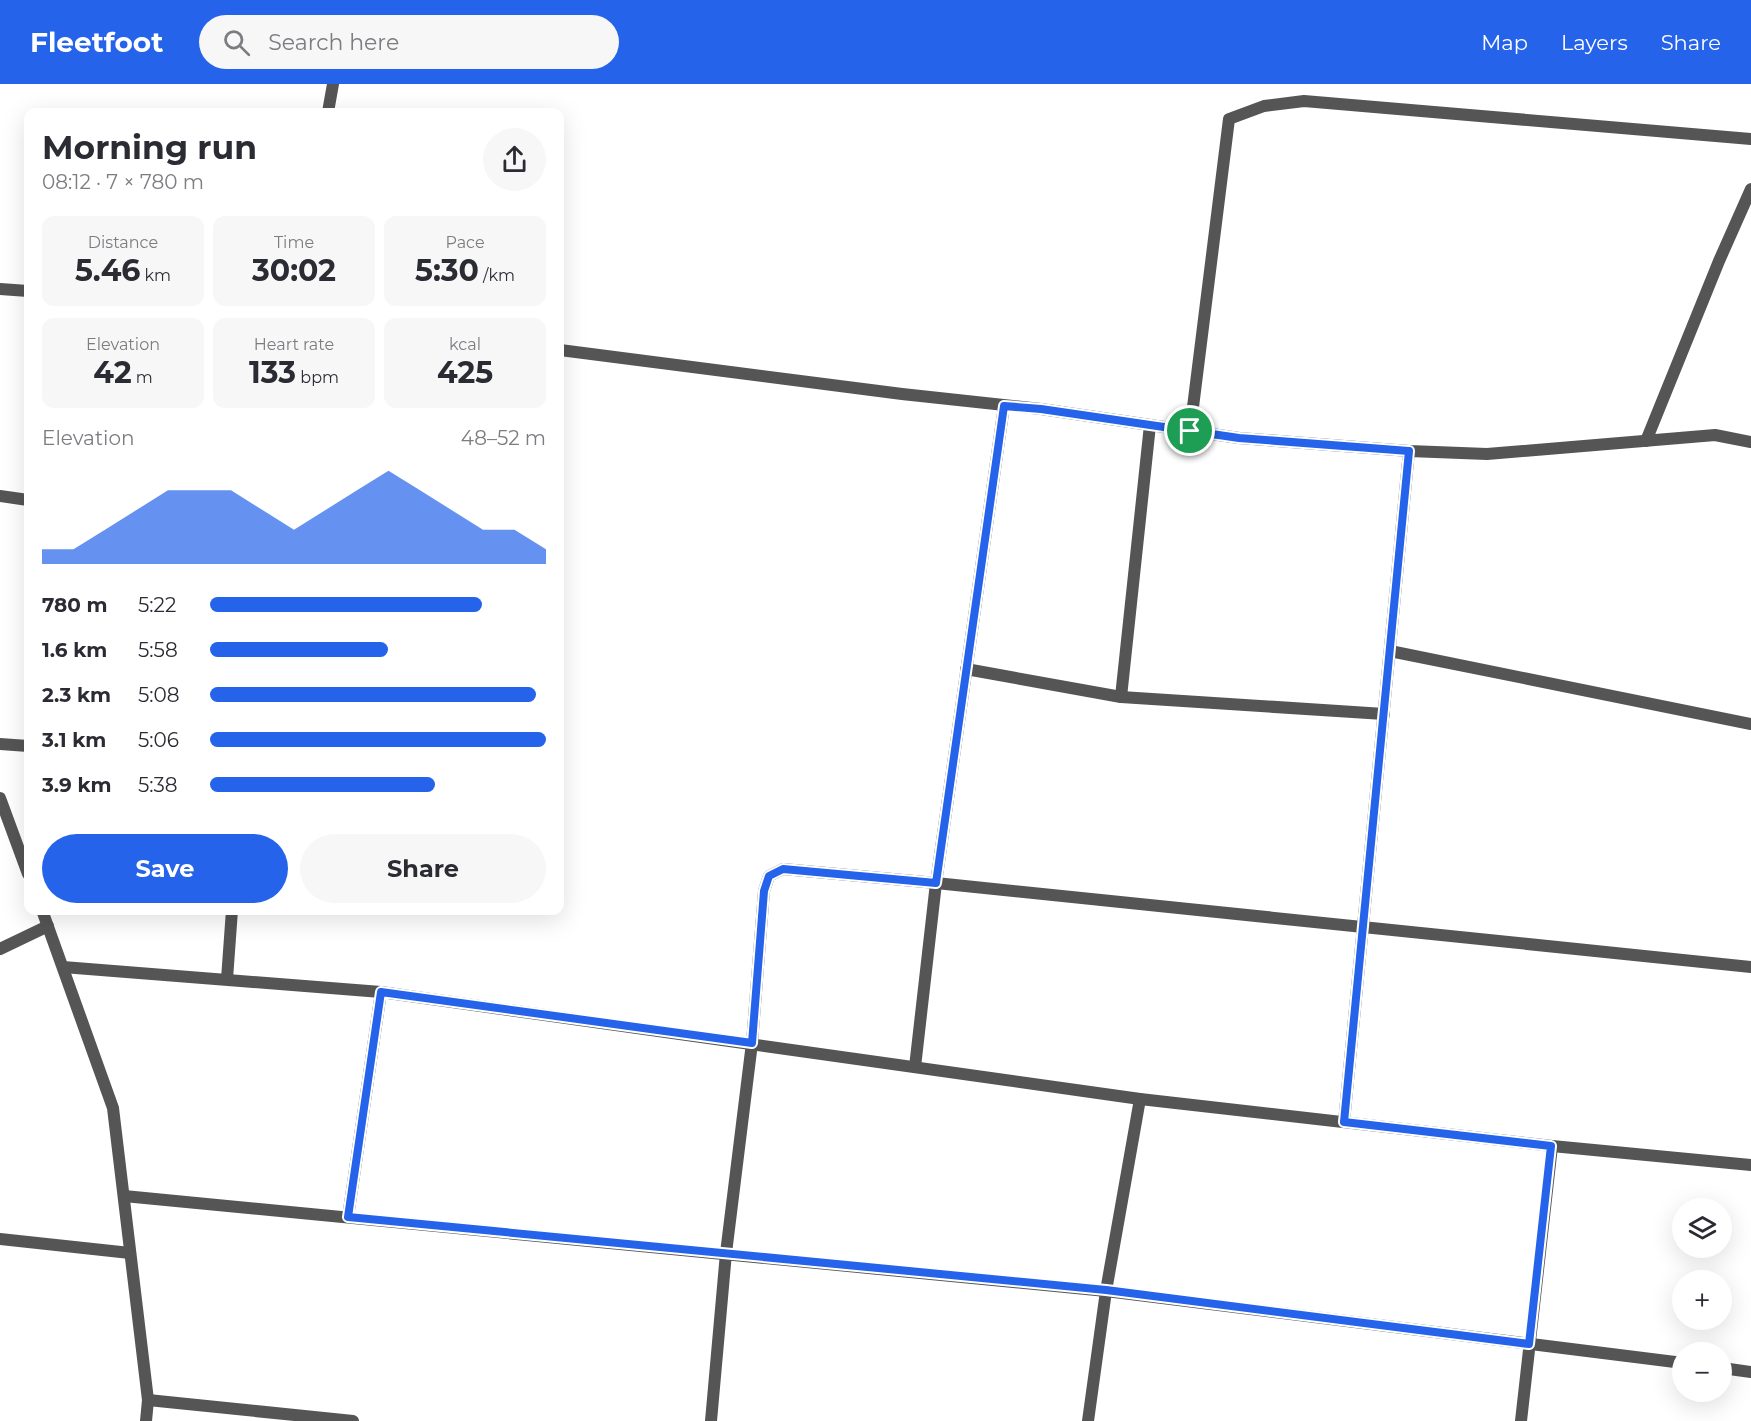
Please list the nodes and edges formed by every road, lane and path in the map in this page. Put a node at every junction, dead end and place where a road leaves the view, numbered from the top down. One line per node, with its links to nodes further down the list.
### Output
1 (333, 84): 2 (street)
2 (329, 108)
3 (1751, 139): 10 (street)
4 (1751, 189): 11 (street)
5 (0, 289): 6 (street)
6 (24, 291)
7 (564, 351): 8 (street)
8 (1004, 406): 9 (street); 17 (street)
9 (1150, 425): 10 (street); 18 (street)
10 (1190, 431): 13 (street)
11 (1646, 441): 12 (street); 13 (street)
12 (1751, 442)
13 (1409, 451): 16 (street)
14 (0, 496): 15 (street)
15 (24, 499)
16 (1390, 651): 19 (street); 20 (street)
17 (966, 669): 18 (street); 25 (street)
18 (1121, 697): 19 (street)
19 (1384, 714): 29 (street)
20 (1751, 724)
21 (0, 744): 22 (street)
22 (24, 746)
23 (0, 798): 24 (street)
24 (24, 863)
25 (936, 883): 29 (street); 35 (street); 36 (street)
26 (44, 915): 28 (street)
27 (232, 915): 33 (street)
28 (48, 926): 30 (street); 31 (street)
29 (1363, 928): 32 (street); 38 (street)
30 (0, 949)
31 (63, 967): 33 (street); 41 (street)
32 (1751, 967)
33 (227, 979): 34 (street)
34 (381, 992): 35 (street); 42 (street)
35 (752, 1043): 36 (street); 45 (street)
36 (915, 1067): 37 (street)
37 (1140, 1099): 38 (street); 46 (street)
38 (1344, 1122): 39 (street)
39 (1551, 1146): 40 (street); 47 (street)
40 (1751, 1166)
41 (124, 1196): 42 (street); 44 (street)
42 (348, 1217): 45 (street)
43 (0, 1239): 44 (street)
44 (130, 1253): 51 (street)
45 (726, 1253): 46 (street); 54 (street)
46 (1106, 1290): 47 (street); 55 (street)
47 (1529, 1344): 48 (street); 56 (street)
48 (1672, 1362)
49 (1732, 1369): 50 (street)
50 (1751, 1372)
51 (148, 1400): 52 (street); 53 (street)
52 (146, 1421)
53 (353, 1421)
54 (711, 1421)
55 (1088, 1421)
56 (1521, 1421)

